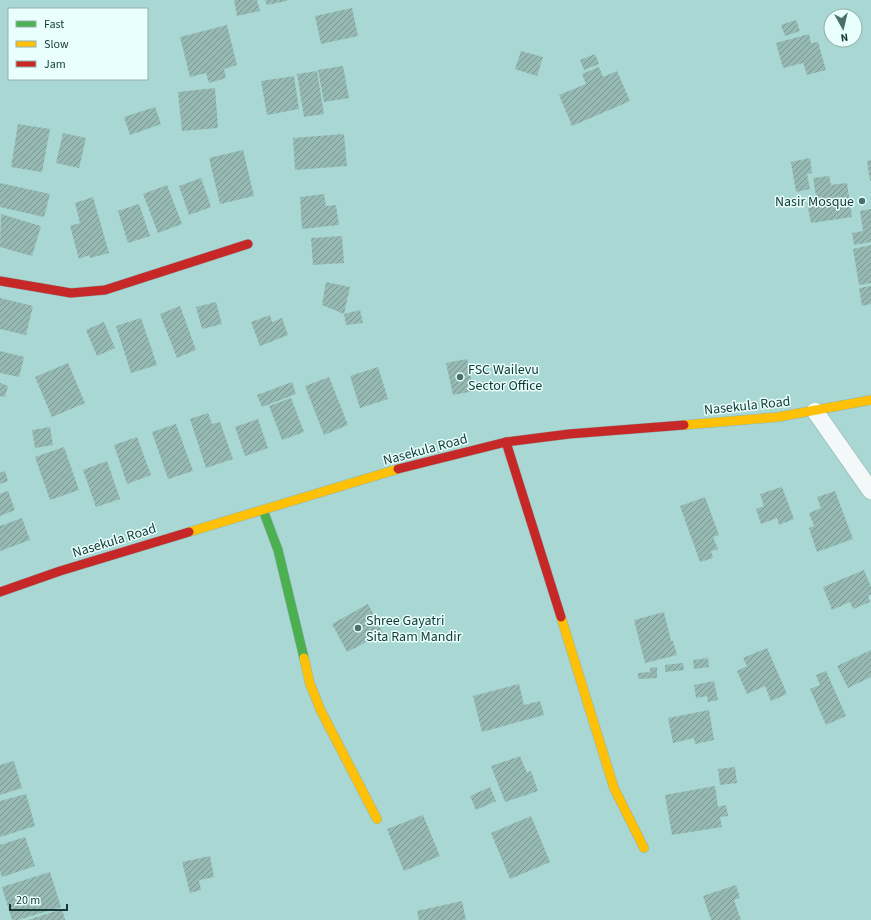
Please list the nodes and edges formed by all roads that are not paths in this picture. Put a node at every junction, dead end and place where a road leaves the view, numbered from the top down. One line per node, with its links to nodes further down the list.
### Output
1 (248, 244): 2 (street)
2 (0, 281)
3 (871, 400): 4 (street, Nasekula Road)
4 (815, 411): 5 (street, Nasekula Road); 6 (street)
5 (506, 442): 7 (street, Nasekula Road); 10 (street)
6 (871, 491)
7 (263, 510): 8 (street, Nasekula Road); 9 (street)
8 (0, 592)
9 (377, 819)
10 (644, 848)

